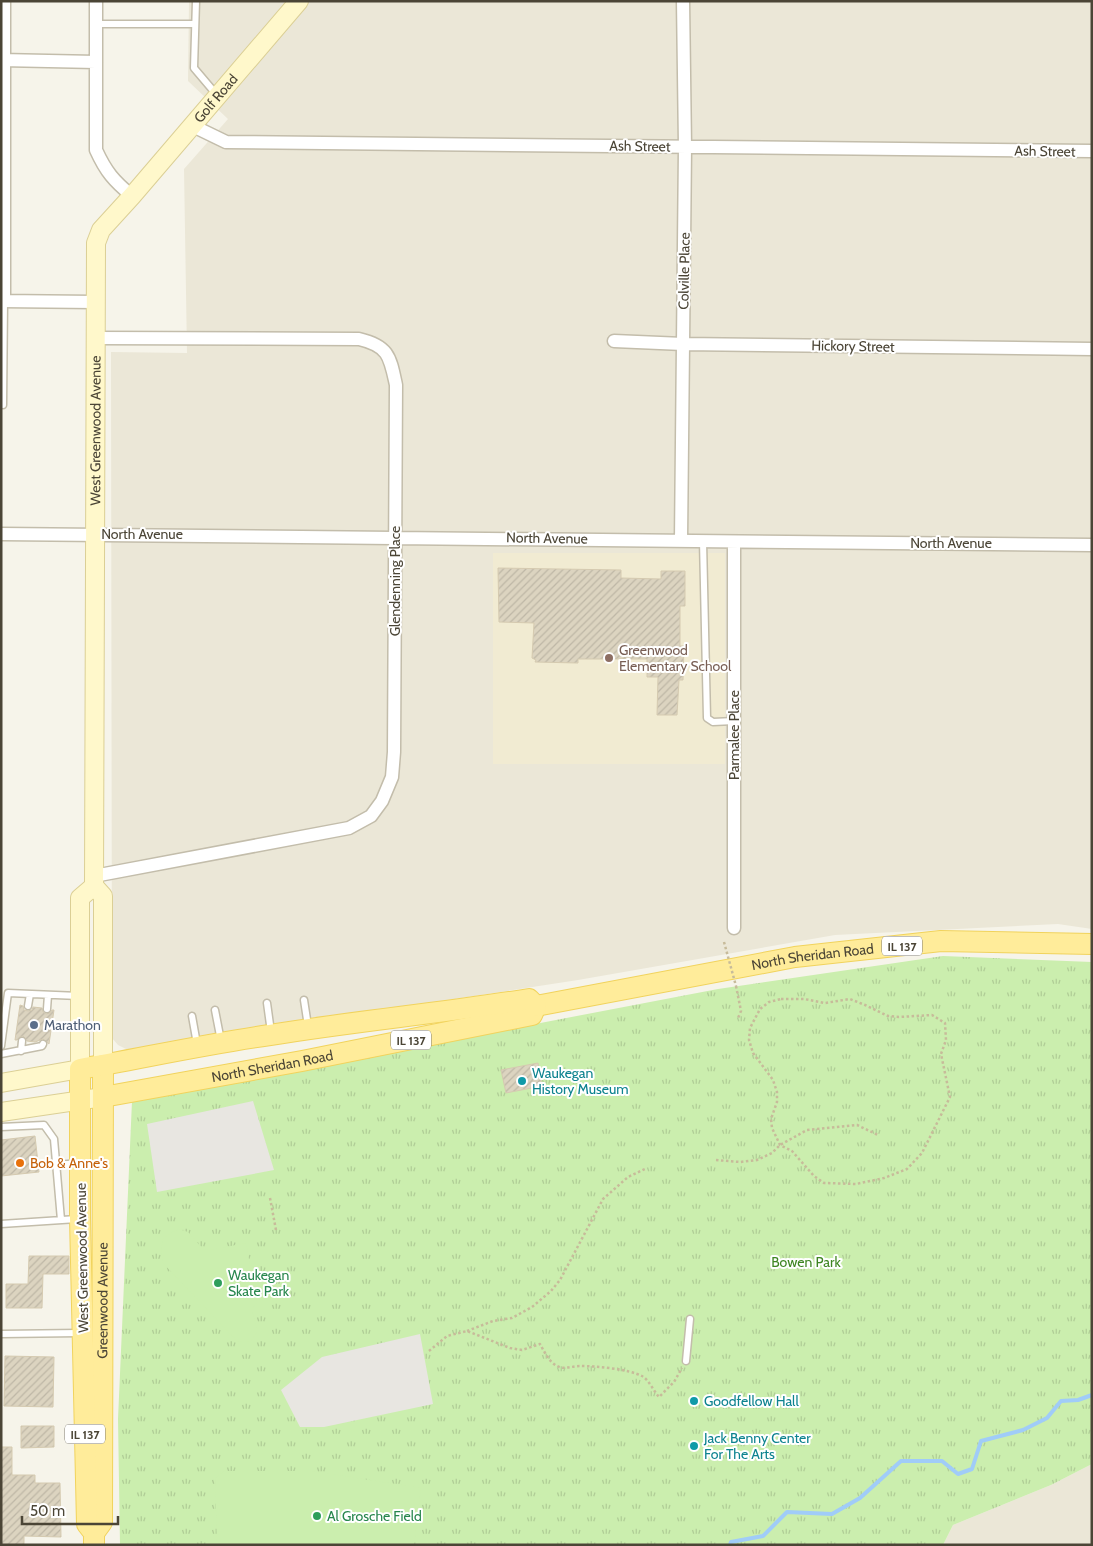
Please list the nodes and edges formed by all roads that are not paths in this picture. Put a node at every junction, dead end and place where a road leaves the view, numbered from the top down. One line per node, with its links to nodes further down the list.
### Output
1 (4, 1): 8 (street)
2 (96, 1): 6 (street)
3 (196, 1): 7 (lane)
4 (299, 1): 10 (street, Golf Road)
5 (683, 1): 12 (street, Colville Place)
6 (96, 24): 7 (lane); 9 (street)
7 (195, 24): 10 (lane)
8 (3, 60): 9 (street); 15 (street)
9 (96, 62): 14 (street)
10 (218, 96): 11 (street, Golf Road)
11 (192, 126): 12 (street, Ash Street); 14 (street, Golf Road)
12 (685, 147): 13 (street, Ash Street); 19 (street, Colville Place)
13 (1092, 151)
14 (132, 196): 16 (street, West Greenwood Avenue)
15 (3, 301): 16 (street); 21 (lane)
16 (96, 302): 17 (street, West Greenwood Avenue)
17 (95, 338): 23 (street, West Greenwood Avenue); 24 (street, Glendenning Place)
18 (614, 341): 19 (street, Hickory Street)
19 (683, 344): 20 (street, Hickory Street); 25 (street, Colville Place)
20 (1092, 349)
21 (3, 405)
22 (1, 534): 23 (street, North Avenue)
23 (95, 534): 24 (street, North Avenue); 30 (street, West Greenwood Avenue)
24 (395, 536): 25 (street, North Avenue); 30 (street, Glendenning Place)
25 (680, 540): 26 (street, North Avenue)
26 (703, 541): 27 (street, North Avenue); 29 (lane)
27 (734, 542): 28 (street, North Avenue); 29 (street, Parmalee Place)
28 (1092, 544)
29 (734, 721): 31 (street, Parmalee Place)
30 (94, 881): 35 (street, West Greenwood Avenue); 52 (street, West Greenwood Avenue)
31 (734, 928)
32 (1092, 944): 39 (main road, North Sheridan Road / IL 137)
33 (30, 994): 34 (lane); 38 (lane); 48 (lane)
34 (48, 995): 35 (lane); 40 (lane)
35 (80, 996): 53 (street, West Greenwood Avenue)
36 (304, 1000): 43 (lane)
37 (267, 1003): 44 (lane)
38 (28, 1006)
39 (536, 1006): 43 (main road, North Sheridan Road / IL 137); 55 (main road, North Sheridan Road / IL 137)
40 (47, 1009)
41 (215, 1010): 46 (lane)
42 (192, 1016): 49 (lane)
43 (308, 1029): 44 (main road, North Sheridan Road / IL 137)
44 (271, 1034): 46 (main road, North Sheridan Road / IL 137)
45 (22, 1041): 50 (lane)
46 (221, 1043): 49 (main road, North Sheridan Road / IL 137)
47 (43, 1044): 50 (lane)
48 (1, 1046)
49 (197, 1048): 52 (main road, North Sheridan Road / IL 137)
50 (21, 1051): 51 (lane)
51 (1, 1054)
52 (103, 1065): 53 (main road, North Sheridan Road / IL 137); 55 (main road, Greenwood Avenue)
53 (80, 1069): 54 (street, North Sheridan Road); 56 (main road, West Greenwood Avenue / IL 137)
54 (1, 1083)
55 (103, 1097): 56 (street, North Sheridan Road); 67 (main road, Greenwood Avenue / IL 137)
56 (80, 1100): 57 (street, North Sheridan Road); 59 (main road, West Greenwood Avenue / IL 137)
57 (8, 1117): 58 (lane); 60 (lane)
58 (1, 1128)
59 (80, 1163): 60 (lane); 61 (main road, West Greenwood Avenue / IL 137)
60 (57, 1165): 61 (lane)
61 (71, 1219): 62 (lane); 64 (main road, West Greenwood Avenue / IL 137)
62 (1, 1224)
63 (690, 1319): 66 (lane)
64 (83, 1333): 65 (lane); 67 (main road, West Greenwood Avenue / IL 137)
65 (1, 1334)
66 (686, 1361)
67 (94, 1539)

